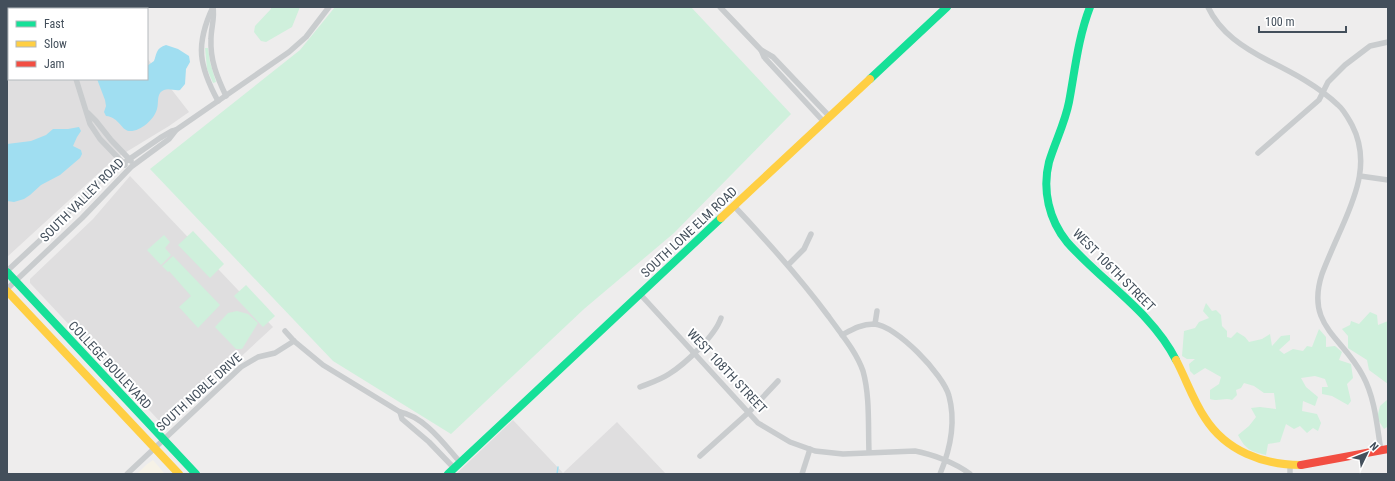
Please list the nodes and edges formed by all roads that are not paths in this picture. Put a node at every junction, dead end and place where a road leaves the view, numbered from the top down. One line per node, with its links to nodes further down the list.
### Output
1 (213, 7): 10 (street); 11 (street)
2 (329, 7): 10 (street, SOUTH VALLEY ROAD)
3 (720, 7): 13 (street)
4 (947, 7): 13 (street, SOUTH LONE ELM ROAD)
5 (1090, 7): 48 (street, WEST 106TH STREET)
6 (1208, 7): 9 (street)
7 (1388, 42): 9 (street)
8 (76, 80): 12 (street)
9 (1322, 93): 15 (street); 20 (street)
10 (226, 96): 11 (street, SOUTH VALLEY ROAD)
11 (218, 101): 14 (street, SOUTH VALLEY ROAD)
12 (88, 112): 16 (street); 17 (street)
13 (827, 120): 22 (street, SOUTH LONE ELM ROAD)
14 (176, 130): 16 (street, SOUTH VALLEY ROAD); 18 (street, SOUTH VALLEY ROAD)
15 (1258, 153)
16 (129, 159): 17 (street, SOUTH VALLEY ROAD); 18 (street)
17 (123, 163): 19 (street); 25 (street, SOUTH VALLEY ROAD)
18 (134, 164): 19 (street, SOUTH VALLEY ROAD)
19 (128, 169): 26 (street, SOUTH VALLEY ROAD)
20 (1360, 176): 21 (street); 43 (street)
21 (1388, 180)
22 (734, 206): 24 (street); 28 (street, SOUTH LONE ELM ROAD)
23 (811, 234): 24 (street)
24 (788, 265): 33 (street)
25 (7, 271): 26 (street, COLLEGE BOULEVARD)
26 (15, 281): 27 (street, SOUTH VALLEY ROAD); 40 (street, COLLEGE BOULEVARD)
27 (7, 290): 41 (street, COLLEGE BOULEVARD)
28 (640, 294): 35 (street, WEST 108TH STREET); 47 (street, SOUTH LONE ELM ROAD)
29 (877, 311): 31 (street)
30 (722, 318): 35 (street)
31 (875, 324): 33 (street); 46 (street)
32 (285, 331): 34 (street)
33 (842, 335): 44 (street)
34 (294, 341): 38 (street); 40 (street, SOUTH NOBLE DRIVE)
35 (694, 352): 37 (street); 39 (street, WEST 108TH STREET)
36 (778, 381): 39 (street)
37 (640, 387)
38 (400, 412): 47 (street); 47 (street)
39 (748, 412): 42 (street, WEST 108TH STREET); 45 (street)
40 (164, 440): 41 (street, SOUTH NOBLE DRIVE); 51 (street, COLLEGE BOULEVARD)
41 (155, 448): 49 (street, SOUTH NOBLE DRIVE); 50 (street, COLLEGE BOULEVARD)
42 (810, 449): 44 (street, WEST 108TH STREET); 53 (street)
43 (1384, 450): 48 (street, WEST 106TH STREET)
44 (869, 452): 46 (street, WEST 108TH STREET)
45 (700, 456)
46 (945, 461): 54 (street); 55 (street, WEST 108TH STREET)
47 (457, 465): 52 (street, SOUTH LONE ELM ROAD)
48 (1290, 470)
49 (127, 474)
50 (179, 474)
51 (196, 474)
52 (448, 474)
53 (802, 474)
54 (940, 474)
55 (970, 474)

